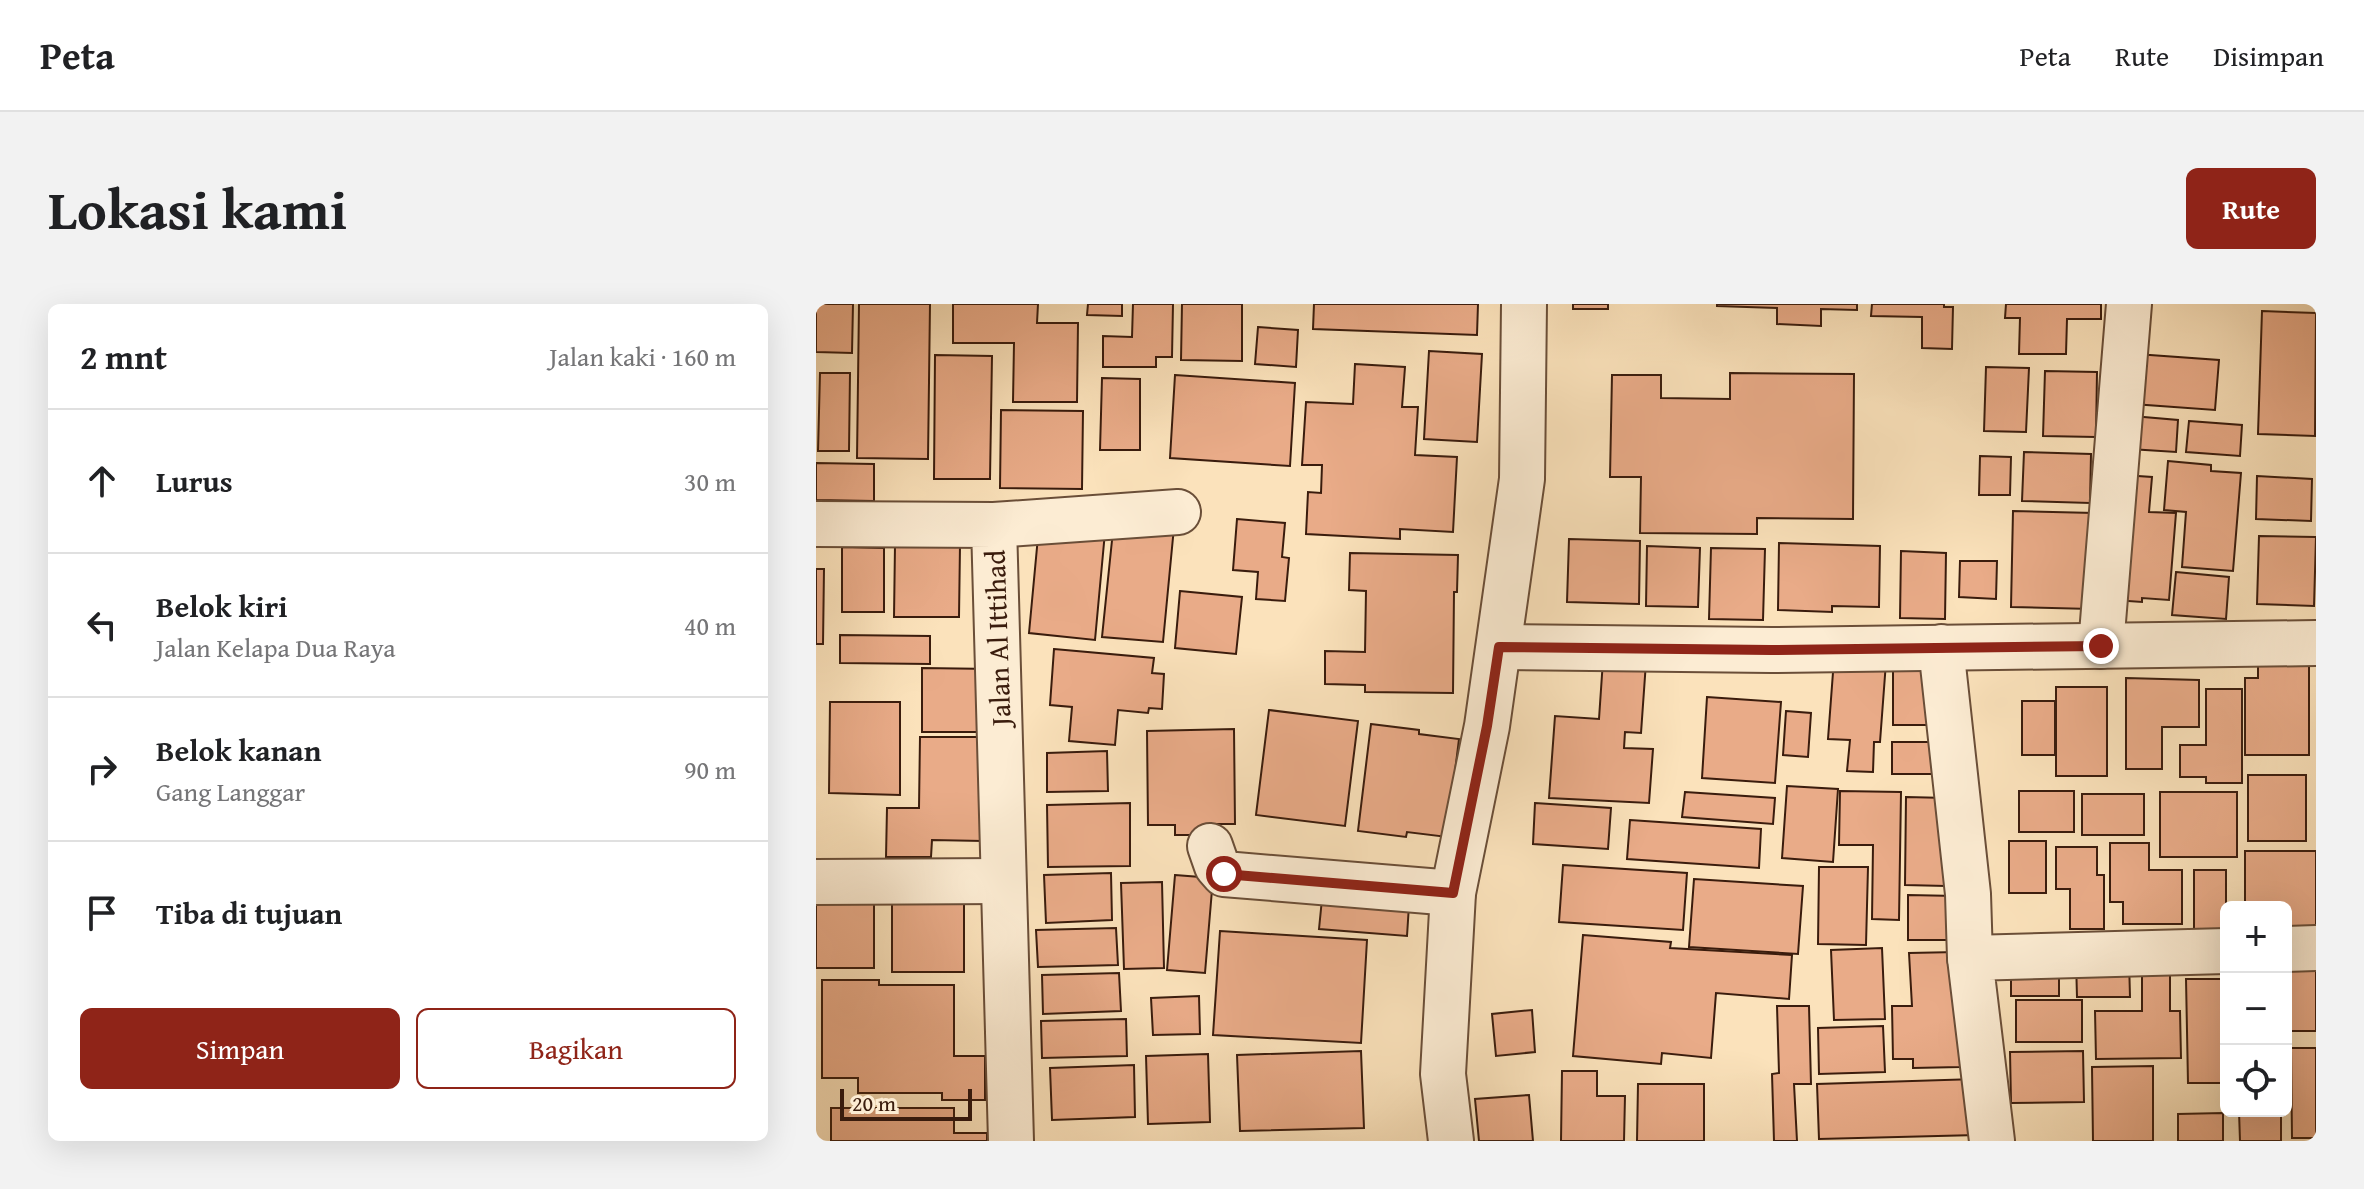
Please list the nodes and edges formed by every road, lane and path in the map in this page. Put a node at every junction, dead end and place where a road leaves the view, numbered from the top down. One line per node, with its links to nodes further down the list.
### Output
1 (1524, 304): 8 (street)
2 (2129, 304): 7 (street)
3 (1178, 512): 5 (street)
4 (816, 524): 5 (street, Jalan Al Ittihad)
5 (994, 525): 11 (street, Jalan Al Ittihad)
6 (2316, 643): 7 (street)
7 (2101, 646): 9 (street)
8 (1499, 647): 9 (street); 13 (street)
9 (1941, 647): 17 (street)
10 (1210, 846): 13 (street)
11 (1003, 881): 12 (street); 18 (street, Jalan Al Ittihad)
12 (816, 882)
13 (1453, 893): 19 (street)
14 (2316, 948): 15 (street)
15 (2292, 949)
16 (2220, 951): 17 (street)
17 (1970, 958): 20 (street)
18 (1011, 1141)
19 (1451, 1141)
20 (1992, 1141)

